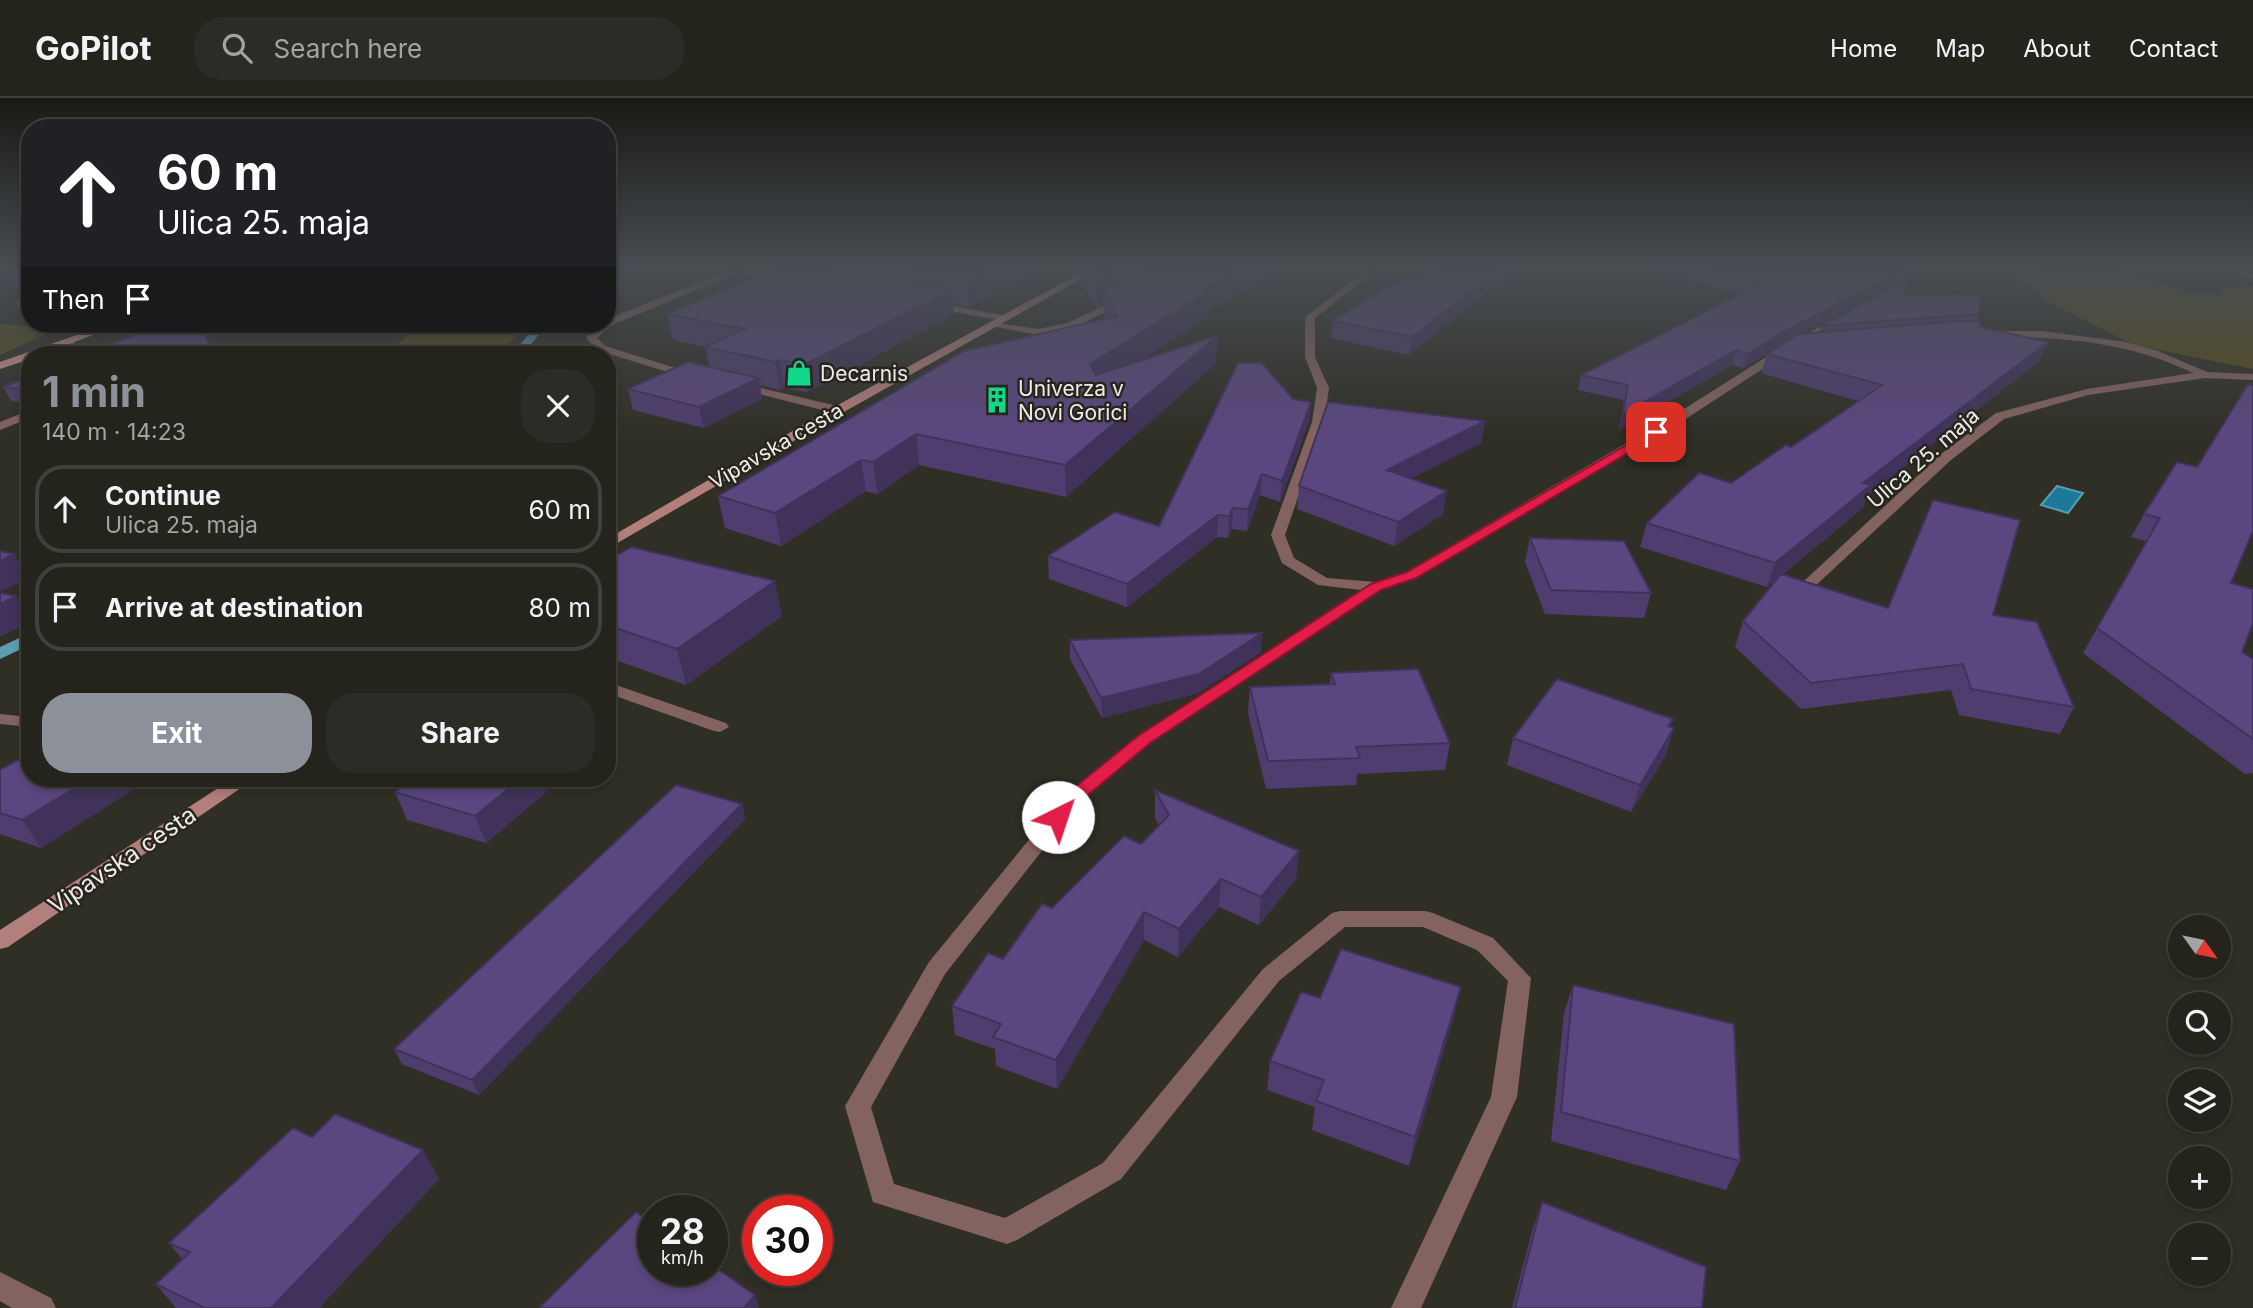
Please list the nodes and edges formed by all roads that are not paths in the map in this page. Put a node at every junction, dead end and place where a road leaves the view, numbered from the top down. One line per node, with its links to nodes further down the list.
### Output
1 (992, 325): 22 (main road, Vipavska cesta)
2 (1012, 325): 3 (street)
3 (1071, 325)
4 (1310, 325): 27 (street)
5 (1830, 325): 14 (street)
6 (92, 333): 9 (main road)
7 (597, 333): 12 (street)
8 (1972, 334): 18 (street, Ulica 25. maja)
9 (65, 342): 10 (main road); 11 (street)
10 (54, 346)
11 (72, 346)
12 (599, 346)
13 (1826, 346): 14 (street)
14 (1786, 349): 27 (street)
15 (616, 353): 20 (street)
16 (21, 358): 17 (main road)
17 (0, 366)
18 (2205, 375): 19 (street, Ulica 25. maja); 26 (street, Ulica 25. maja)
19 (2253, 377)
20 (703, 379)
21 (729, 384): 22 (street)
22 (838, 410): 25 (main road, Vipavska cesta)
23 (21, 418): 24 (street)
24 (0, 426)
25 (616, 540)
26 (1809, 584)
27 (1376, 587): 36 (street)
28 (616, 690): 31 (street)
29 (0, 719): 30 (street)
30 (21, 721)
31 (720, 727)
32 (233, 787): 33 (main road, Vipavska cesta)
33 (0, 941)
34 (0, 1286): 35 (street)
35 (41, 1308)
36 (1406, 1308)

